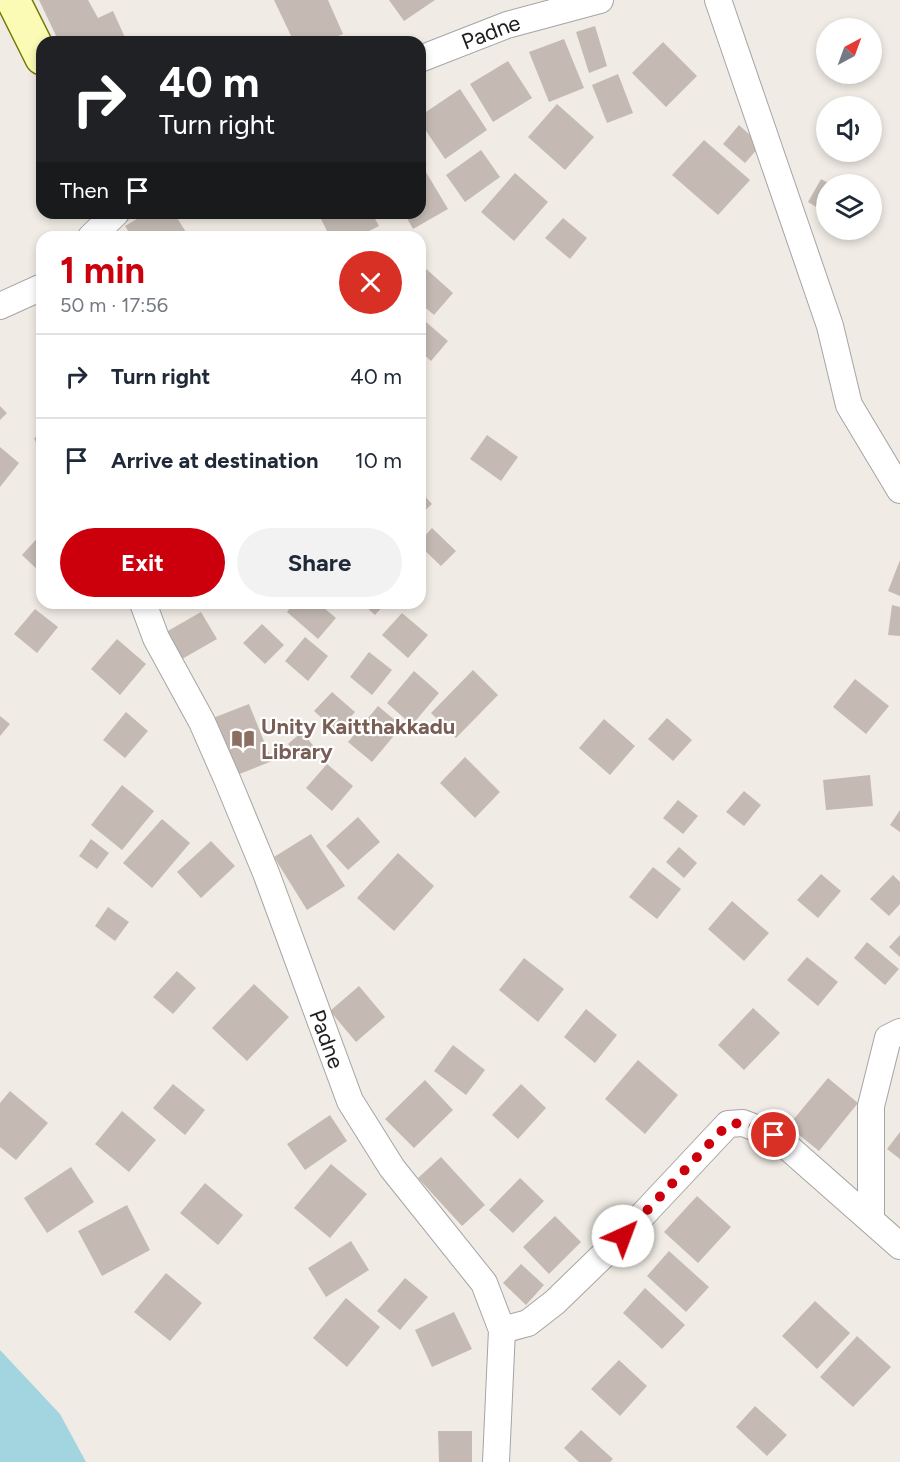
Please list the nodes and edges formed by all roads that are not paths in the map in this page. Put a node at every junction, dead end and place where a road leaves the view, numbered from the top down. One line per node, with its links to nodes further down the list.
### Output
1 (13, 0): 4 (main road)
2 (600, 0): 5 (street, Padne)
3 (718, 0): 10 (street)
4 (36, 46)
5 (426, 57)
6 (110, 219): 7 (street)
7 (96, 231)
8 (36, 290): 9 (street)
9 (0, 306)
10 (900, 489)
11 (145, 609): 15 (street, Padne)
12 (900, 1032): 13 (street)
13 (871, 1218): 14 (street); 15 (street)
14 (900, 1246)
15 (502, 1330): 16 (street, Padne)
16 (496, 1462)

